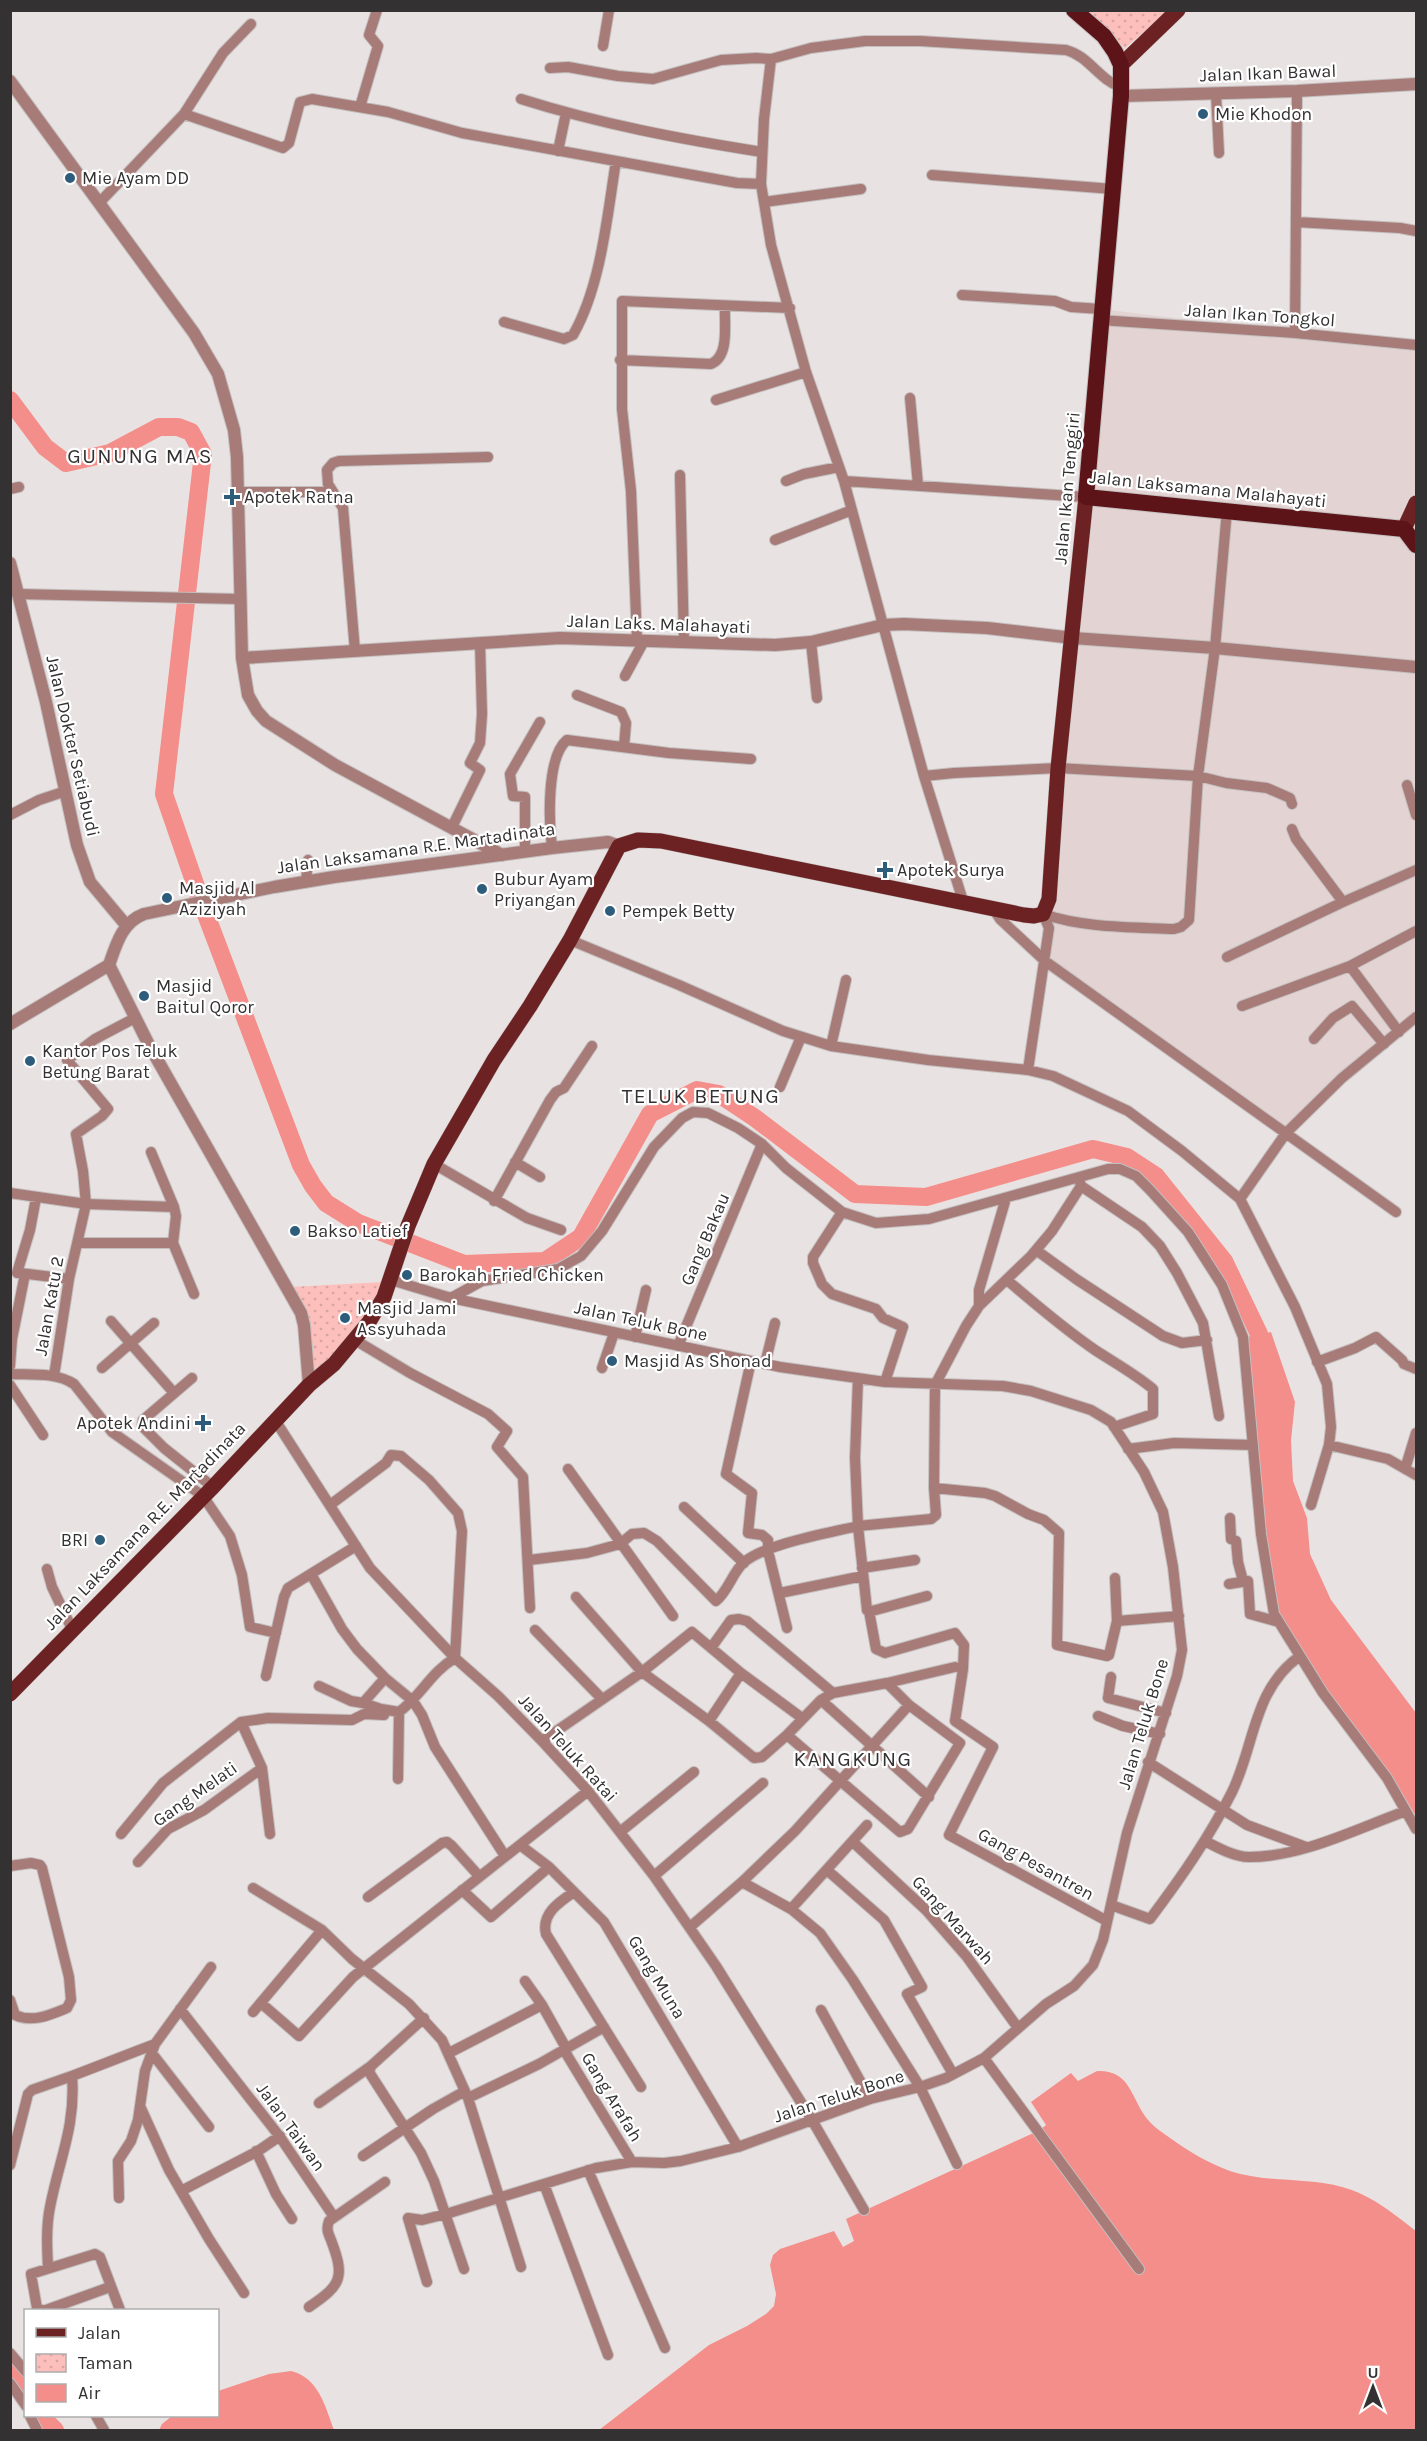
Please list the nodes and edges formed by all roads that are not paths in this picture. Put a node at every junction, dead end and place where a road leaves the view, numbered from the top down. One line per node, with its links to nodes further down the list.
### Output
1 (377, 10): 16 (street)
2 (609, 10): 6 (street)
3 (1074, 10): 8 (highway)
4 (1178, 10): 8 (main road)
5 (251, 24): 18 (street)
6 (603, 46)
7 (771, 59): 9 (street); 13 (street); 20 (street)
8 (1121, 65): 13 (highway, Jalan Ikan Tenggiri)
9 (550, 68)
10 (10, 81): 27 (street)
11 (1416, 84): 12 (street, Jalan Ikan Bawal)
12 (1297, 91): 14 (street, Jalan Ikan Bawal); 29 (street)
13 (1121, 92): 14 (street, Jalan Ikan Bawal); 26 (highway, Jalan Ikan Tenggiri)
14 (1216, 94): 21 (street)
15 (521, 99): 17 (street)
16 (360, 107): 18 (street); 19 (street)
17 (566, 113): 19 (street); 20 (street)
18 (184, 114): 27 (street)
19 (558, 151): 22 (street)
20 (762, 152): 24 (street)
21 (1219, 153)
22 (616, 161): 24 (street); 35 (street)
23 (932, 175): 26 (street)
24 (761, 184): 28 (street)
25 (861, 189): 28 (street)
26 (1113, 189): 34 (highway, Jalan Ikan Tenggiri)
27 (100, 202): 48 (street)
28 (764, 202): 33 (street)
29 (1296, 222): 30 (street); 36 (street)
30 (1416, 231)
31 (962, 295): 34 (street, Jalan Ikan Tongkol)
32 (725, 306): 33 (street); 38 (street); 38 (street)
33 (790, 308): 39 (street)
34 (1101, 314): 36 (street, Jalan Ikan Tongkol); 50 (highway, Jalan Ikan Tenggiri)
35 (504, 322)
36 (1295, 333): 37 (street, Jalan Ikan Tongkol)
37 (1416, 345)
38 (620, 360): 62 (street)
39 (806, 372): 41 (street); 43 (street)
40 (910, 398): 47 (street)
41 (716, 400)
42 (488, 457): 67 (street)
43 (839, 467): 45 (street); 46 (street)
44 (680, 475): 65 (street)
45 (786, 481)
46 (844, 481): 47 (street, Jalan Laksamana Malahayati); 52 (street)
47 (918, 486): 50 (street, Jalan Laksamana Malahayati)
48 (237, 492): 49 (street); 59 (street)
49 (323, 492)
50 (1086, 497): 53 (highway, Jalan Laksamana Malahayati); 61 (main road, Jalan Ikan Tenggiri)
51 (1416, 503): 54 (main road)
52 (852, 510): 55 (street); 60 (street)
53 (1227, 510): 54 (highway, Jalan Laksamana Malahayati); 66 (street)
54 (1404, 529): 56 (highway)
55 (775, 540)
56 (1416, 545)
57 (10, 563): 58 (street, Jalan Dokter Setiabudi)
58 (18, 594): 59 (street); 80 (street, Jalan Dokter Setiabudi)
59 (239, 599): 68 (street)
60 (883, 625): 61 (street, Jalan Laks. Malahayati); 63 (street, Jalan Laks. Malahayati); 77 (street)
61 (1073, 638): 66 (street, Jalan Laks. Malahayati); 76 (main road, Jalan Ikan Tenggiri)
62 (640, 640): 64 (street, Jalan Laks. Malahayati); 65 (street, Jalan Laks. Malahayati); 70 (street)
63 (811, 642): 65 (street, Jalan Laks. Malahayati); 72 (street)
64 (480, 643): 67 (street, Jalan Laks. Malahayati); 84 (street)
65 (684, 643)
66 (1215, 648): 69 (street, Jalan Laks. Malahayati); 78 (street)
67 (355, 651): 68 (street, Jalan Laks. Malahayati)
68 (242, 658): 84 (street)
69 (1416, 667)
70 (625, 676)
71 (577, 695): 74 (street)
72 (818, 698)
73 (540, 722): 88 (street)
74 (624, 747): 75 (street); 87 (street)
75 (751, 759)
76 (1058, 768): 77 (street); 78 (street); 96 (main road, Jalan Ikan Tenggiri)
77 (924, 776): 93 (street)
78 (1198, 776): 81 (street); 96 (street)
79 (1407, 785): 83 (street)
80 (66, 791): 82 (street); 97 (street, Jalan Dokter Setiabudi)
81 (1292, 804)
82 (10, 815)
83 (1416, 815)
84 (452, 827): 89 (street)
85 (1292, 829): 94 (street)
86 (619, 846): 87 (street, Jalan Laksamana R.E. Martadinata); 93 (main road, Jalan Laksamana R.E. Martadinata); 99 (main road)
87 (552, 848): 88 (street, Jalan Laksamana R.E. Martadinata)
88 (525, 852): 89 (street, Jalan Laksamana R.E. Martadinata)
89 (502, 855): 92 (street, Jalan Laksamana R.E. Martadinata)
90 (308, 860): 92 (street)
91 (1416, 870): 94 (street)
92 (306, 882): 97 (street, Jalan Laksamana R.E. Martadinata)
93 (963, 901): 95 (main road, Jalan Laksamana R.E. Martadinata)
94 (1343, 902): 100 (street)
95 (993, 908): 96 (main road, Jalan Laksamana R.E. Martadinata); 101 (street)
96 (1043, 914): 101 (street)
97 (126, 925): 102 (street)
98 (1416, 931): 103 (street)
99 (570, 940): 110 (street); 121 (main road)
100 (1227, 957)
101 (1045, 961): 115 (street); 117 (street)
102 (109, 966): 107 (street); 108 (street)
103 (1350, 966): 105 (street); 109 (street)
104 (846, 980): 114 (street)
105 (1242, 1006)
106 (1416, 1017): 109 (street)
107 (135, 1018): 129 (street, Jalan Katu 2); 167 (street)
108 (10, 1024)
109 (1399, 1032): 112 (street)
110 (801, 1037): 114 (street); 116 (street)
111 (1314, 1039): 112 (street)
112 (1384, 1044): 117 (street)
113 (592, 1046): 120 (street)
114 (831, 1046): 115 (street)
115 (1028, 1070): 127 (street)
116 (780, 1087)
117 (1286, 1133): 127 (street); 132 (street)
118 (762, 1144): 131 (street); 143 (street); 153 (street, Gang Bakau)
119 (151, 1152): 130 (street)
120 (515, 1162): 122 (street); 128 (street)
121 (434, 1164): 128 (street); 138 (main road, Jalan Laksamana R.E. Martadinata)
122 (540, 1177)
123 (1080, 1182): 126 (street); 136 (street); 151 (street); 175 (street)
124 (10, 1193): 125 (street)
125 (36, 1198): 129 (street); 137 (street, Jalan Katu 2)
126 (1006, 1198): 131 (street); 144 (street)
127 (1240, 1199): 155 (street)
128 (494, 1201): 133 (street)
129 (86, 1204): 130 (street); 134 (street, Jalan Katu 2)
130 (174, 1207): 135 (street)
131 (842, 1212): 165 (street)
132 (1396, 1212)
133 (561, 1230)
134 (78, 1243): 135 (street, Jalan Katu 2); 139 (street, Jalan Katu 2)
135 (173, 1243): 142 (street)
136 (1036, 1250): 140 (street); 151 (street)
137 (17, 1273): 139 (street); 157 (street, Jalan Katu 2)
138 (392, 1276): 143 (street, Jalan Teluk Bone); 150 (main road, Jalan Laksamana R.E. Martadinata)
139 (69, 1279): 162 (street, Jalan Katu 2)
140 (1007, 1280): 144 (street); 172 (street)
141 (646, 1290): 149 (street)
142 (194, 1294)
143 (451, 1298): 148 (street, Jalan Teluk Bone)
144 (979, 1306): 168 (street)
145 (111, 1321): 152 (street)
146 (154, 1323): 152 (street)
147 (775, 1323): 156 (street)
148 (614, 1333): 149 (street, Jalan Teluk Bone); 159 (street)
149 (635, 1337): 153 (street, Jalan Teluk Bone)
150 (355, 1340): 167 (main road, Jalan Laksamana R.E. Martadinata); 191 (street)
151 (1207, 1340): 170 (street)
152 (131, 1342): 158 (street); 169 (street)
153 (678, 1346): 154 (street, Jalan Teluk Bone)
154 (751, 1361): 156 (street, Jalan Teluk Bone); 190 (street)
155 (1317, 1362): 160 (street); 176 (street)
156 (765, 1364): 163 (street, Jalan Teluk Bone)
157 (10, 1366)
158 (102, 1368)
159 (602, 1368)
160 (1416, 1369)
161 (10, 1374): 162 (street, Jalan Katu 2)
162 (54, 1376): 182 (street, Jalan Katu 2)
163 (858, 1377): 165 (street, Jalan Teluk Bone); 187 (street)
164 (192, 1378): 169 (street)
165 (885, 1382): 168 (street, Jalan Teluk Bone)
166 (10, 1385): 174 (street)
167 (309, 1385): 171 (main road, Jalan Laksamana R.E. Martadinata)
168 (935, 1385): 172 (street, Jalan Teluk Bone); 181 (street)
169 (174, 1393): 182 (street)
170 (1219, 1416)
171 (275, 1420): 182 (main road, Jalan Laksamana R.E. Martadinata); 183 (street, Jalan Teluk Ratai)
172 (1114, 1426): 177 (street, Jalan Teluk Bone)
173 (1416, 1432): 179 (street)
174 (44, 1435)
175 (1253, 1445): 177 (street); 197 (street)
176 (1329, 1446): 179 (street); 184 (street)
177 (1128, 1449): 207 (street, Jalan Teluk Bone)
178 (568, 1469): 188 (street)
179 (1405, 1469): 180 (street)
180 (1416, 1475)
181 (934, 1488): 187 (street); 208 (street)
182 (208, 1491): 211 (main road, Jalan Laksamana R.E. Martadinata); 213 (street)
183 (330, 1505): 189 (street, Jalan Teluk Ratai); 216 (street)
184 (1311, 1505)
185 (684, 1507): 193 (street)
186 (1230, 1518): 199 (street)
187 (858, 1526): 190 (street); 195 (street)
188 (620, 1544): 191 (street); 193 (street); 206 (street)
189 (356, 1546): 196 (street); 216 (street, Jalan Teluk Ratai)
190 (768, 1551): 193 (street); 201 (street)
191 (529, 1560): 204 (street)
192 (915, 1560): 195 (street)
193 (744, 1563)
194 (47, 1569): 211 (street)
195 (862, 1572): 201 (street); 205 (street)
196 (311, 1574): 213 (street); 222 (street)
197 (1269, 1576): 199 (street); 209 (street)
198 (1115, 1578): 208 (street)
199 (1245, 1581): 200 (street); 209 (street)
200 (1228, 1584)
201 (780, 1593): 210 (street)
202 (927, 1596): 205 (street)
203 (576, 1597): 218 (street)
204 (530, 1608)
205 (869, 1611): 275 (street, Gang Pesantren)
206 (673, 1616)
207 (1179, 1616): 208 (street); 232 (street, Jalan Teluk Bone)
208 (1117, 1621)
209 (1279, 1622): 215 (street)
210 (788, 1628)
211 (72, 1629): 226 (main road, Jalan Laksamana R.E. Martadinata)
212 (535, 1630): 227 (street)
213 (276, 1633): 220 (street)
214 (711, 1648): 218 (street); 219 (street); 225 (street)
215 (1300, 1656): 250 (street); 251 (street)
216 (455, 1658): 229 (street); 240 (street, Jalan Teluk Ratai)
217 (955, 1667): 223 (street)
218 (642, 1672): 227 (street); 236 (street)
219 (741, 1673): 235 (street); 236 (street)
220 (266, 1676)
221 (1111, 1677): 232 (street)
222 (385, 1678): 229 (street); 230 (street)
223 (887, 1683): 225 (street); 231 (street)
224 (319, 1686): 230 (street)
225 (833, 1693): 228 (street)
226 (10, 1694)
227 (602, 1699): 240 (street)
228 (821, 1700): 235 (street); 241 (street)
229 (413, 1701): 233 (street); 261 (street)
230 (363, 1703): 233 (street)
231 (909, 1705): 241 (street); 249 (street)
232 (1166, 1713): 238 (street, Jalan Teluk Bone)
233 (399, 1714): 237 (street); 245 (street)
234 (1098, 1716): 238 (street)
235 (802, 1718): 239 (street)
236 (709, 1721): 239 (street)
237 (241, 1722): 243 (street, Gang Melati); 255 (street)
238 (1160, 1734): 242 (street, Jalan Teluk Bone)
239 (787, 1735): 246 (street)
240 (542, 1742): 248 (street, Jalan Teluk Ratai)
241 (871, 1747): 246 (street); 249 (street)
242 (1149, 1762): 250 (street); 273 (street, Jalan Teluk Bone)
243 (262, 1768): 256 (street); 262 (street, Gang Melati)
244 (694, 1772): 254 (street)
245 (398, 1779)
246 (841, 1781): 249 (street); 268 (street)
247 (764, 1783): 267 (street)
248 (588, 1791): 254 (street, Jalan Teluk Ratai); 259 (street)
249 (929, 1797)
250 (1222, 1810): 257 (street); 260 (street)
251 (1406, 1811): 253 (street); 260 (street)
252 (867, 1825): 258 (street)
253 (1416, 1829)
254 (620, 1832): 267 (street, Jalan Teluk Ratai)
255 (121, 1834)
256 (270, 1834)
257 (1205, 1841): 260 (street); 273 (street)
258 (853, 1842): 265 (street); 289 (street, Gang Marwah)
259 (520, 1845): 261 (street); 264 (street, Gang Muna)
260 (1306, 1847)
261 (505, 1856): 266 (street)
262 (138, 1862)
263 (10, 1866): 281 (street)
264 (549, 1867): 270 (street); 271 (street, Gang Muna)
265 (827, 1870): 274 (street); 295 (street)
266 (478, 1876): 270 (street); 272 (street)
267 (654, 1876): 276 (street, Jalan Teluk Ratai)
268 (742, 1882): 274 (street); 276 (street)
269 (253, 1888): 277 (street)
270 (462, 1890): 279 (street)
271 (574, 1892): 288 (street); 307 (street, Gang Muna)
272 (368, 1897)
273 (1111, 1905): 275 (street, Jalan Teluk Bone)
274 (791, 1909): 298 (street)
275 (1107, 1921): 289 (street, Jalan Teluk Bone)
276 (690, 1927): 303 (street, Jalan Teluk Ratai)
277 (322, 1930): 279 (street); 282 (street)
278 (212, 1967): 284 (street)
279 (365, 1968): 282 (street); 287 (street)
280 (525, 1981): 283 (street, Gang Arafah)
281 (10, 2000)
282 (261, 2002): 286 (street)
283 (542, 2005): 291 (street, Gang Arafah); 292 (street)
284 (180, 2009): 290 (street); 306 (street, Jalan Taiwan)
285 (821, 2010): 300 (street)
286 (253, 2012)
287 (424, 2018): 292 (street); 294 (street)
288 (604, 2027): 291 (street); 297 (street)
289 (1018, 2028): 293 (street, Jalan Teluk Bone)
290 (153, 2048): 296 (street); 302 (street); 305 (street)
291 (566, 2048): 299 (street); 310 (street, Gang Arafah)
292 (449, 2053): 299 (street)
293 (984, 2058): 295 (street, Jalan Teluk Bone); 326 (street)
294 (371, 2066): 301 (street); 304 (street)
295 (953, 2074): 298 (street, Jalan Teluk Bone)
296 (72, 2076): 312 (street); 324 (street)
297 (641, 2087)
298 (920, 2087): 300 (street, Jalan Teluk Bone); 311 (street)
299 (467, 2095): 304 (street); 317 (street)
300 (870, 2099): 303 (street, Jalan Teluk Bone)
301 (319, 2103)
302 (140, 2106): 316 (street); 318 (street)
303 (812, 2120): 307 (street, Jalan Teluk Bone); 319 (street, Jalan Teluk Ratai)
304 (405, 2126): 309 (street); 320 (street)
305 (209, 2127)
306 (280, 2136): 308 (street); 321 (street, Jalan Taiwan)
307 (738, 2147): 310 (street, Jalan Teluk Bone)
308 (256, 2151): 316 (street); 322 (street)
309 (363, 2156)
310 (632, 2162): 313 (street, Jalan Teluk Bone)
311 (957, 2164)
312 (10, 2165)
313 (588, 2170): 315 (street, Jalan Teluk Bone); 335 (street)
314 (385, 2182): 321 (street)
315 (544, 2184): 317 (street, Jalan Teluk Bone); 337 (street)
316 (181, 2191): 329 (street)
317 (499, 2197): 320 (street, Jalan Teluk Bone); 323 (street)
318 (119, 2198)
319 (864, 2210)
320 (446, 2214): 325 (street); 327 (street, Jalan Teluk Bone)
321 (334, 2217): 331 (street)
322 (292, 2219)
323 (522, 2267)
324 (48, 2268): 328 (street); 332 (street)
325 (464, 2269)
326 (1139, 2269)
327 (427, 2282)
328 (110, 2288): 330 (street); 334 (street)
329 (244, 2294)
330 (77, 2305): 333 (street)
331 (309, 2307)
332 (40, 2309)
333 (51, 2309)
334 (120, 2309)
335 (665, 2348)
336 (10, 2353): 338 (street)
337 (608, 2355)
338 (24, 2370)
339 (10, 2383): 340 (street)
340 (24, 2403)

